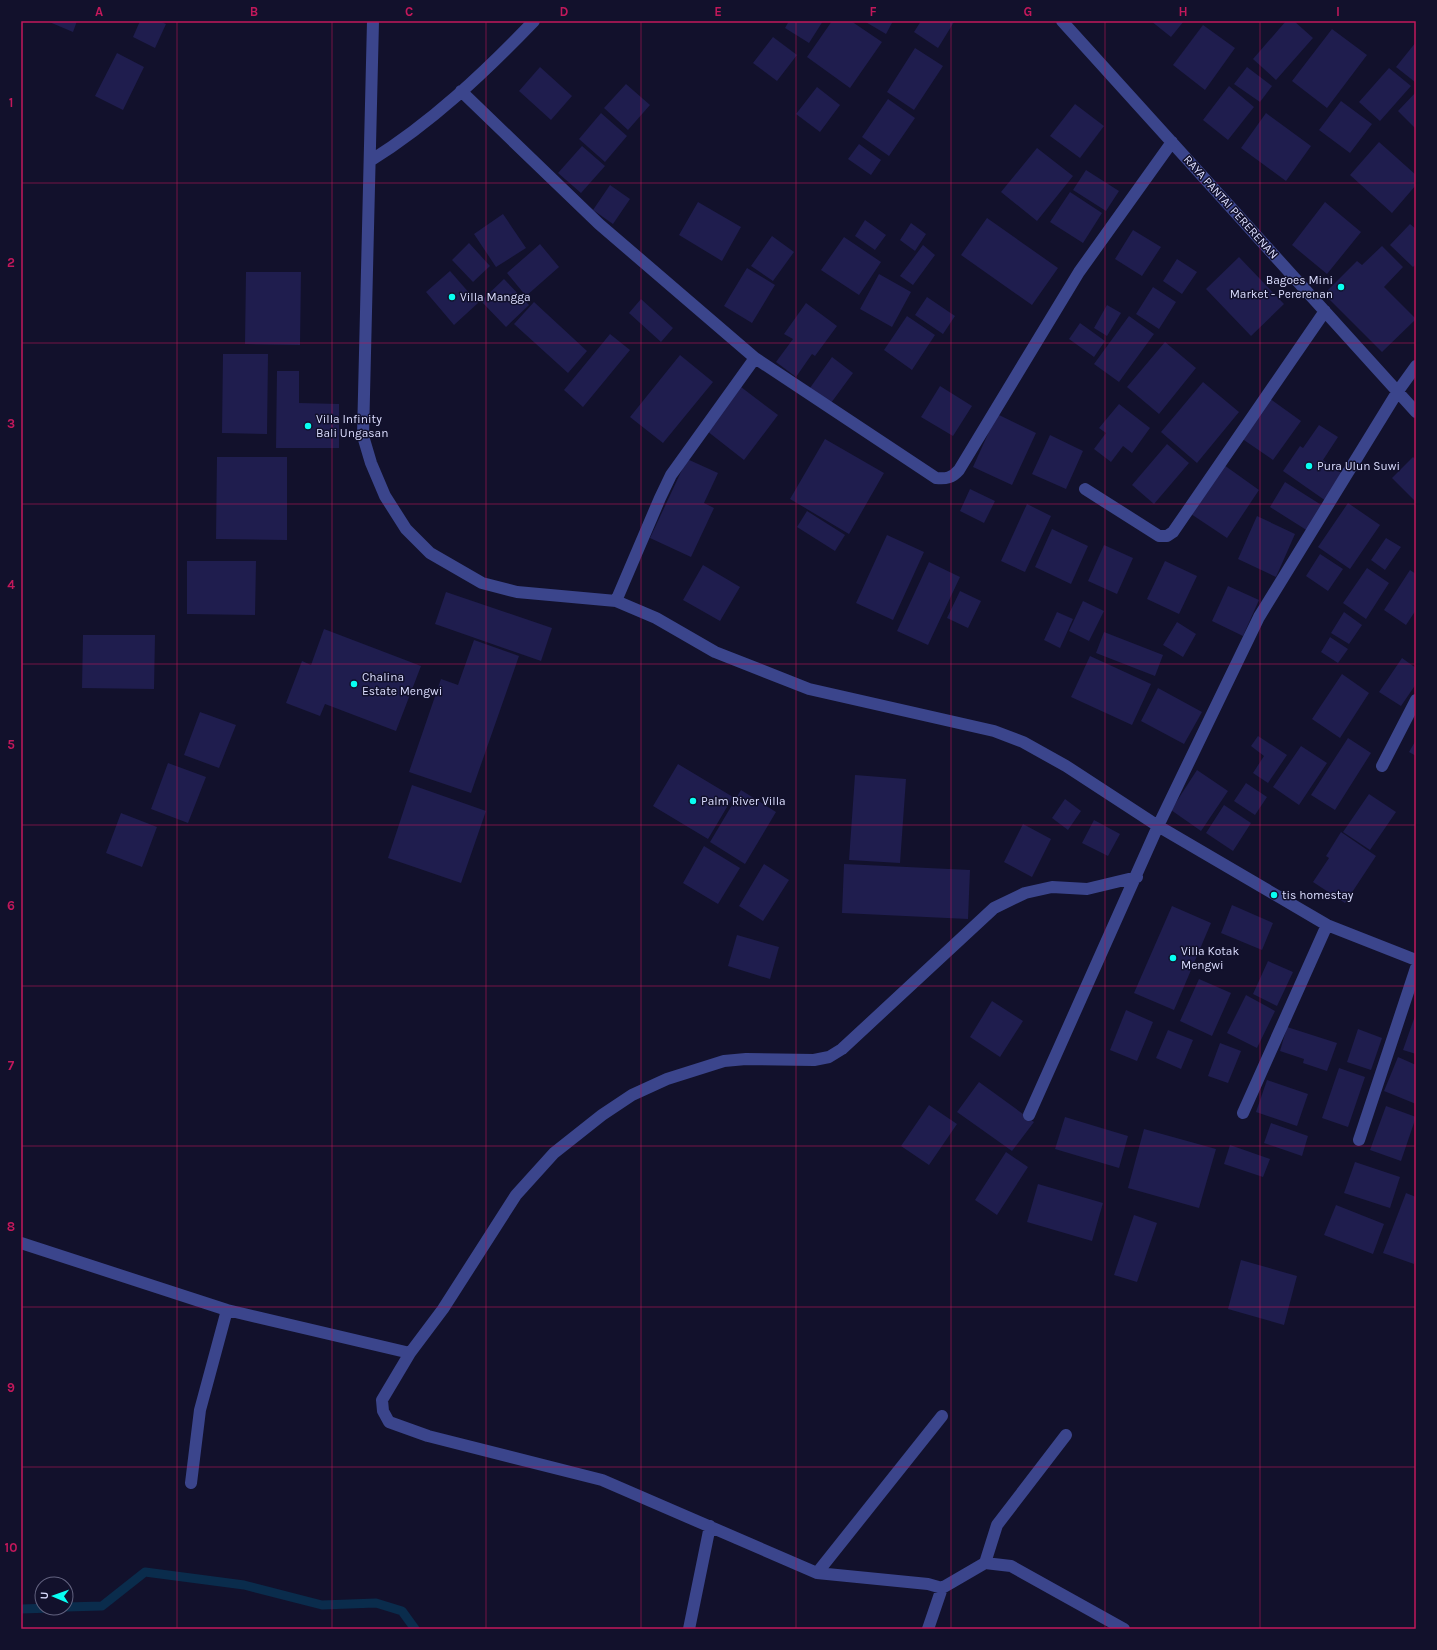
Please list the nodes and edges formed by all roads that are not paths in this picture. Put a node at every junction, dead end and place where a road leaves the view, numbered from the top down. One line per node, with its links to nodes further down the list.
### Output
1 (373, 21): 6 (street)
2 (534, 21): 4 (street)
3 (1062, 21): 5 (street, RAYA PANTAI PERERENAN)
4 (461, 91): 6 (street); 8 (street)
5 (1172, 142): 7 (street, RAYA PANTAI PERERENAN); 8 (street)
6 (370, 161): 13 (street)
7 (1325, 311): 10 (street, RAYA PANTAI PERERENAN); 12 (street)
8 (755, 358): 13 (street)
9 (1416, 366): 10 (street)
10 (1398, 391): 11 (street, RAYA PANTAI PERERENAN); 16 (street)
11 (1416, 412)
12 (1085, 489)
13 (616, 601): 16 (street)
14 (1416, 700): 15 (street)
15 (1382, 766)
16 (1158, 826): 17 (street); 18 (street)
17 (1137, 876): 22 (street); 26 (street)
18 (1327, 925): 19 (street); 21 (street)
19 (1416, 960)
20 (1416, 968): 23 (street)
21 (1243, 1113)
22 (1030, 1115)
23 (1359, 1140)
24 (21, 1243): 25 (street)
25 (226, 1310): 26 (street); 29 (street)
26 (410, 1353): 30 (street)
27 (942, 1416): 32 (street)
28 (1066, 1435): 31 (street)
29 (191, 1483)
30 (710, 1526): 32 (street); 34 (street)
31 (985, 1563): 33 (street); 36 (street)
32 (817, 1572): 33 (street)
33 (942, 1588): 35 (street)
34 (688, 1629)
35 (928, 1629)
36 (1124, 1629)

